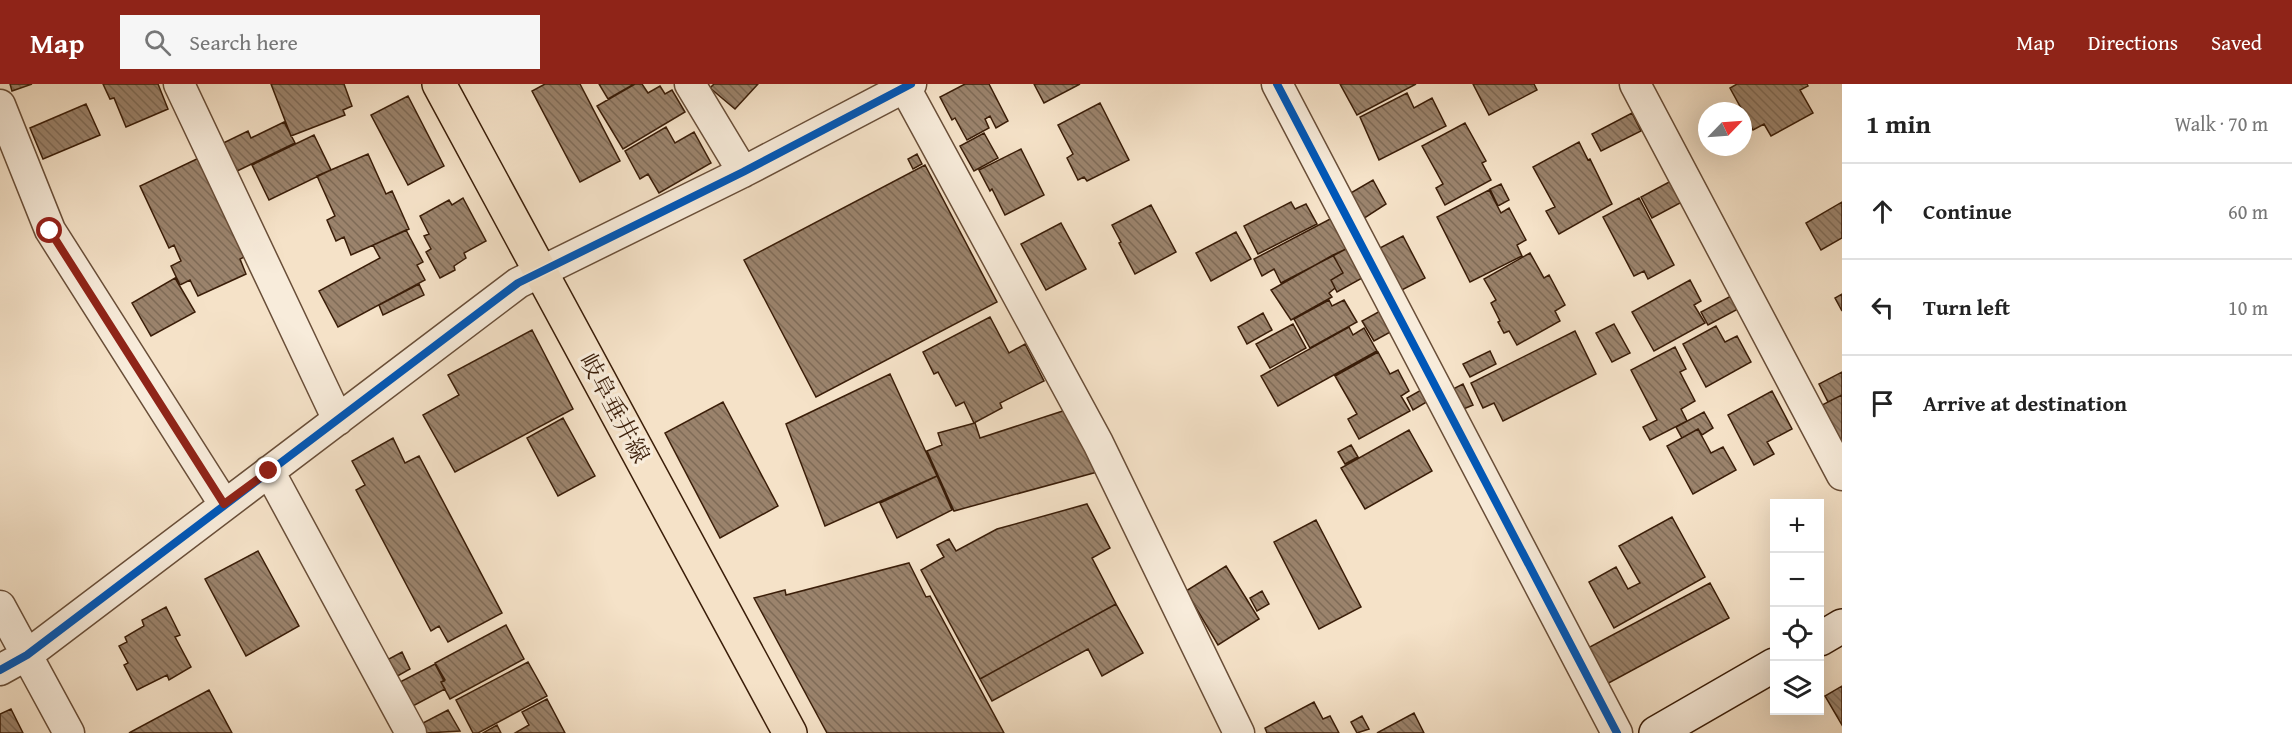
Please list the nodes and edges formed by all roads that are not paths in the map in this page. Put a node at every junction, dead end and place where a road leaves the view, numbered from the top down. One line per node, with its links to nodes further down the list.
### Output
1 (179, 84): 10 (street)
2 (439, 84): 9 (main road, 岐阜垂井線)
3 (690, 84): 8 (street)
4 (1277, 84): 24 (street)
5 (1635, 84): 12 (street)
6 (906, 85): 8 (street); 23 (street)
7 (0, 105): 13 (street)
8 (742, 172): 9 (street)
9 (540, 270): 10 (street); 22 (main road, 岐阜垂井線)
10 (338, 420): 11 (street)
11 (269, 471): 13 (street); 21 (street)
12 (1842, 475)
13 (224, 504): 17 (street)
14 (0, 606): 17 (street)
15 (1842, 626): 16 (street)
16 (1824, 637)
17 (27, 656): 19 (street); 20 (street)
18 (1770, 667): 25 (street)
19 (0, 670)
20 (69, 733)
21 (411, 733)
22 (790, 733)
23 (1239, 733)
24 (1617, 733)
25 (1656, 733)

